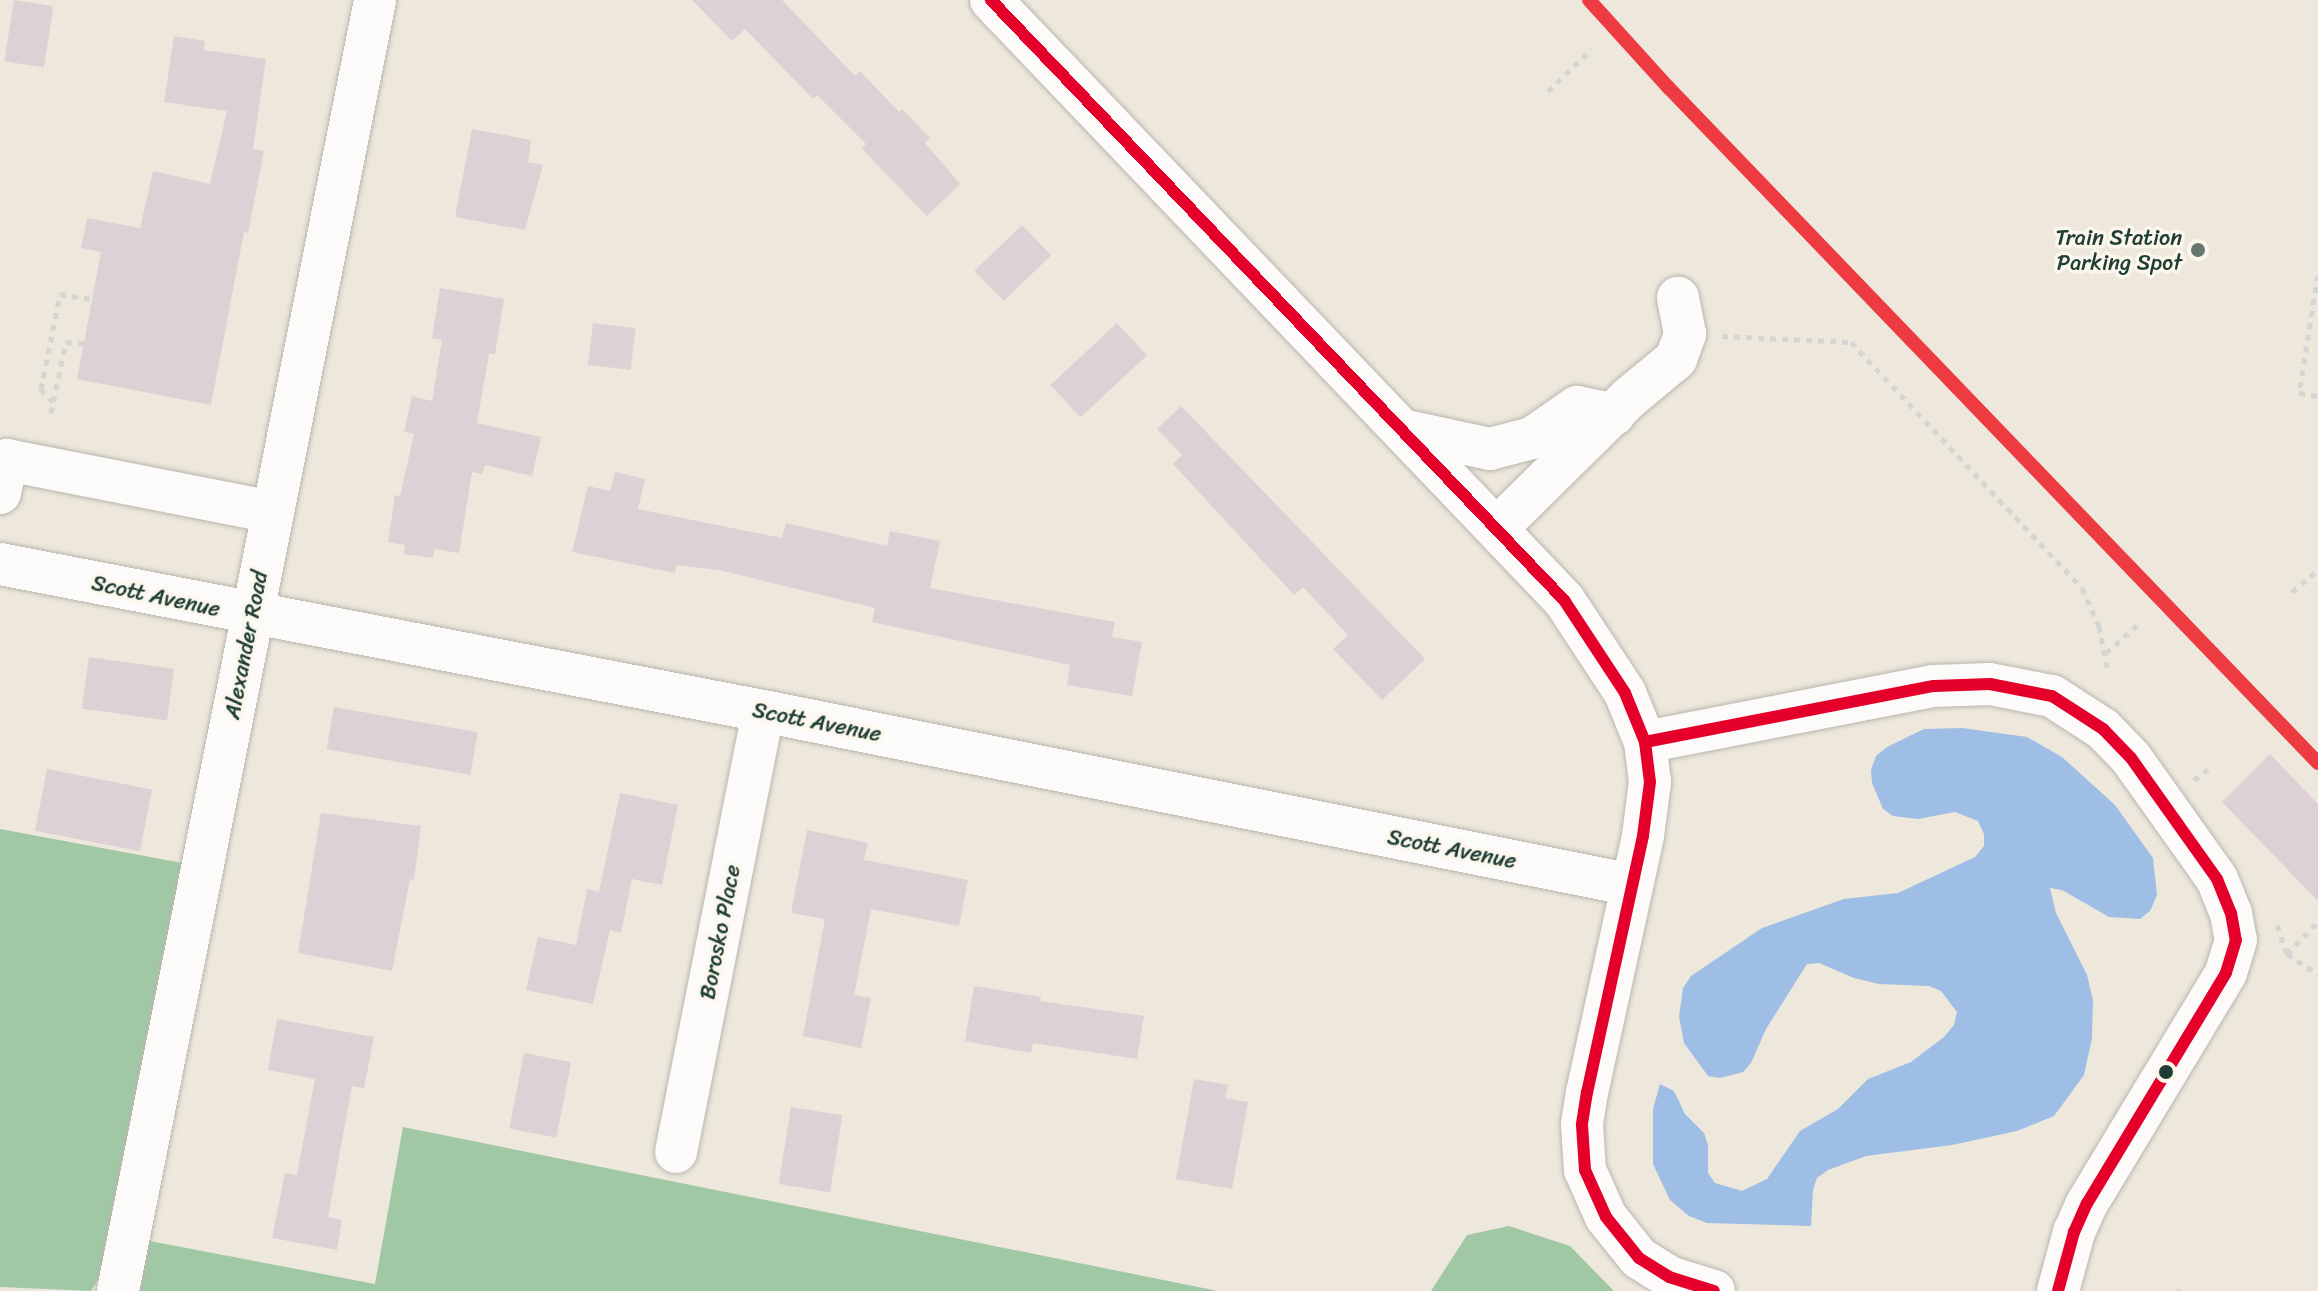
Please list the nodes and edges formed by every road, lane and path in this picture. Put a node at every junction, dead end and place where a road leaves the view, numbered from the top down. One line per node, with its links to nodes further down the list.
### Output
1 (991, 0): 13 (street)
2 (369, 1): 15 (street, Alexander Road)
3 (1592, 49): 4 (path)
4 (1548, 91)
5 (2318, 275): 9 (path)
6 (92, 299): 10 (path)
7 (1682, 316): 11 (street); 22 (path)
8 (84, 343): 10 (path)
9 (2318, 396)
10 (53, 402): 12 (path)
11 (1622, 405): 13 (street); 16 (street)
12 (51, 413)
13 (1402, 430): 16 (street)
14 (0, 493): 15 (street)
15 (273, 512): 20 (street, Alexander Road)
16 (1497, 528): 25 (street)
17 (0, 564): 20 (street, Scott Avenue)
18 (2318, 570): 19 (path)
19 (2292, 592)
20 (252, 615): 24 (street, Scott Avenue); 30 (street, Alexander Road)
21 (2142, 621): 22 (path)
22 (2106, 653): 23 (path)
23 (2107, 667)
24 (763, 711): 26 (street, Scott Avenue); 29 (street, Borosko Place)
25 (1645, 742): 26 (street); 32 (street)
26 (1632, 885): 31 (street)
27 (2318, 922): 28 (path)
28 (2318, 974)
29 (676, 1152)
30 (118, 1291)
31 (1714, 1291)
32 (2058, 1291)

